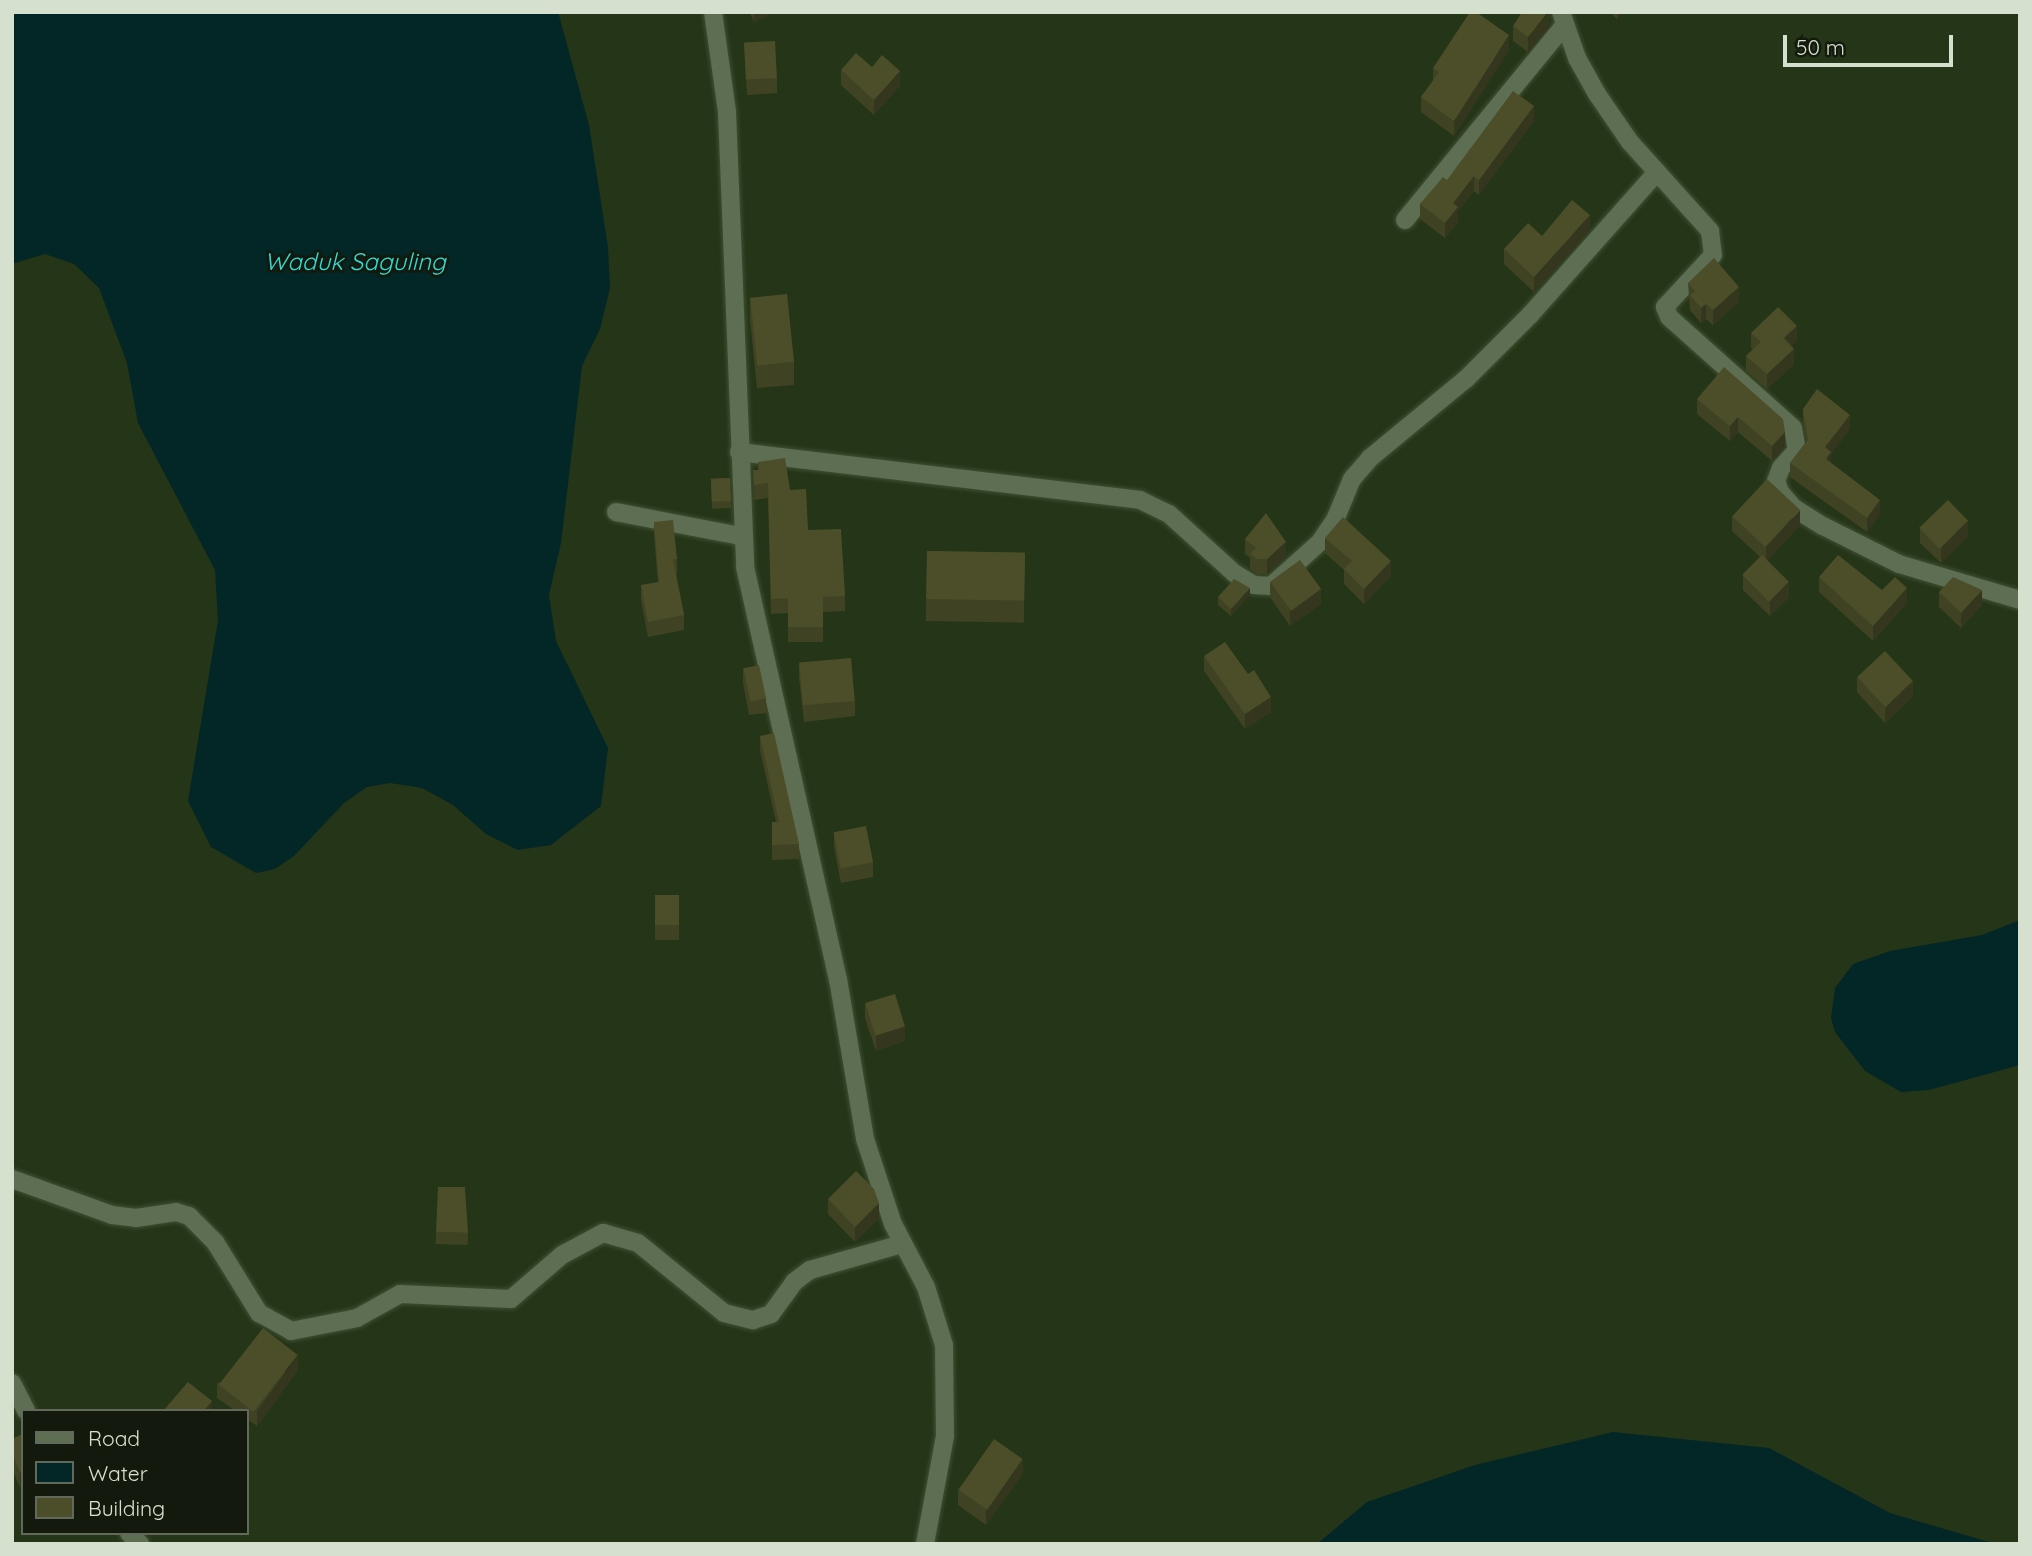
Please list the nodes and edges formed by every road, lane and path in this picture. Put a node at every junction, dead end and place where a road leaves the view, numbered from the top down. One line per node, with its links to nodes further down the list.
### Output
1 (713, 12): 5 (street)
2 (1562, 19): 3 (street); 4 (street)
3 (1657, 172): 5 (street); 8 (street)
4 (1405, 220)
5 (739, 452): 7 (street)
6 (616, 512): 7 (street)
7 (741, 536): 10 (street)
8 (2020, 600)
9 (12, 1179): 10 (street)
10 (902, 1244): 13 (street)
11 (12, 1382): 12 (street)
12 (25, 1409)
13 (925, 1544)

